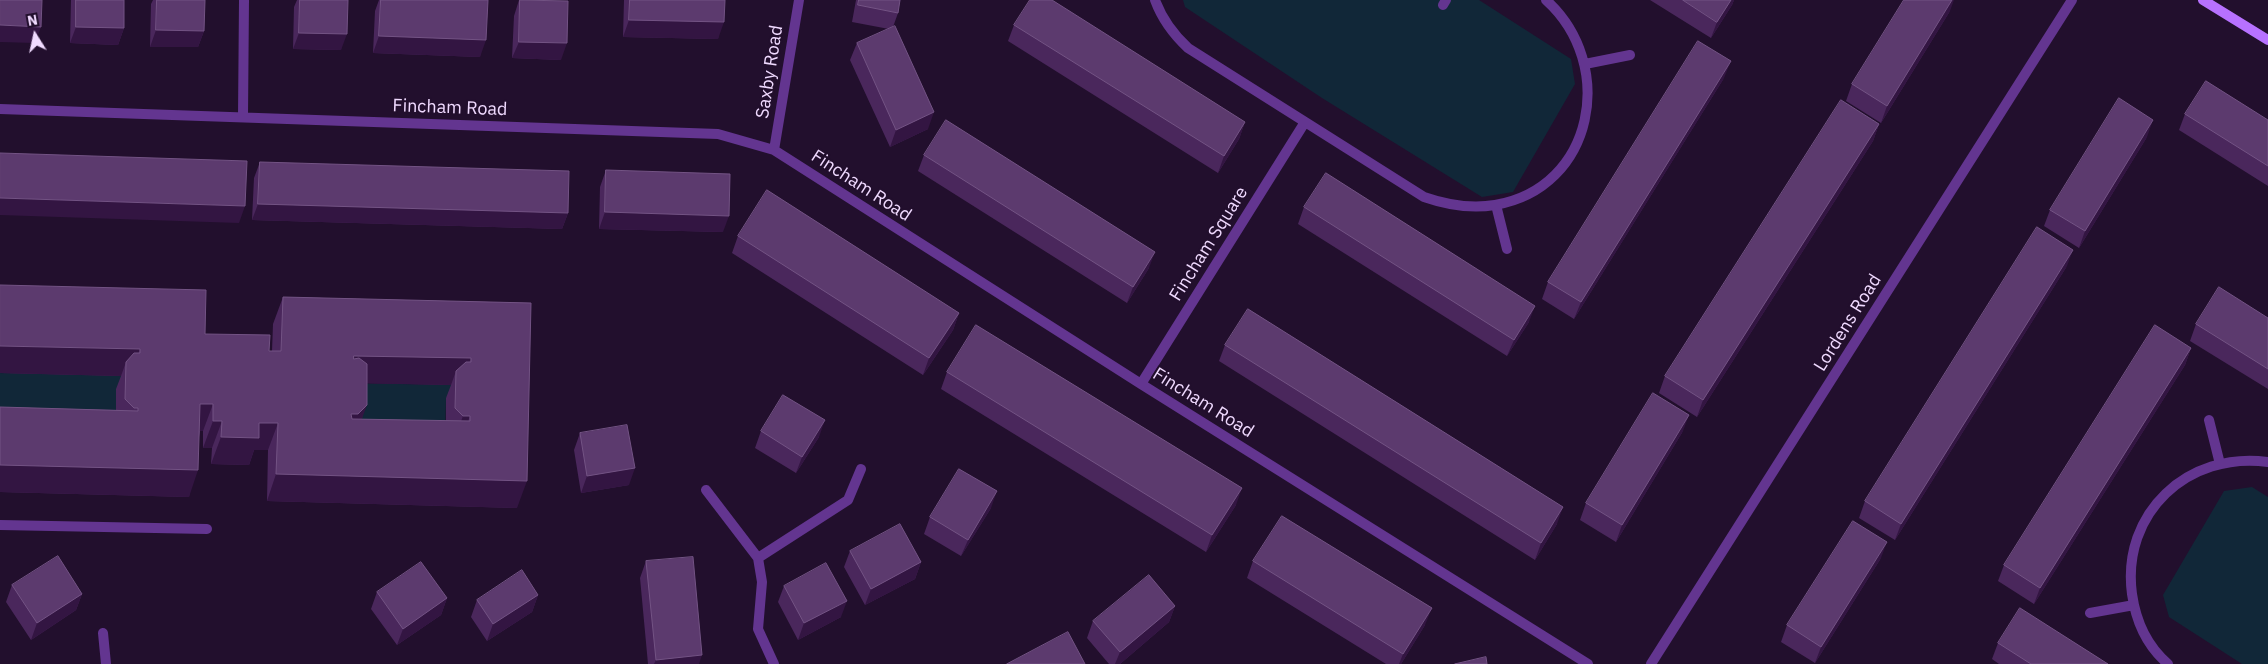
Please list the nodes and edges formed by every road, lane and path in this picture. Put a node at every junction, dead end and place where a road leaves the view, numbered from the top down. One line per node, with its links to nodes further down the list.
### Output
1 (244, 0): 11 (street)
2 (799, 0): 13 (street, Saxby Road)
3 (1155, 0): 12 (street)
4 (1546, 0): 9 (street)
5 (2072, 0): 31 (street, Lordens Road)
6 (2203, 0): 7 (street)
7 (2268, 40)
8 (1630, 55): 9 (street)
9 (1585, 64): 14 (street)
10 (0, 109): 11 (street, Fincham Road)
11 (243, 116): 13 (street, Fincham Road)
12 (1305, 122): 14 (street); 16 (street, Fincham Square)
13 (774, 150): 16 (street, Fincham Road)
14 (1496, 205): 15 (street)
15 (1507, 249)
16 (1141, 384): 30 (street, Fincham Road)
17 (2209, 420): 19 (street)
18 (2268, 462): 19 (street)
19 (2220, 464): 25 (street)
20 (861, 469): 24 (street)
21 (706, 490): 24 (street)
22 (0, 526): 23 (street)
23 (207, 530)
24 (758, 558): 29 (street)
25 (2134, 605): 26 (street); 32 (street)
26 (2090, 613)
27 (103, 633): 28 (street)
28 (106, 664)
29 (774, 664)
30 (1588, 664)
31 (1651, 664)
32 (2168, 664)

